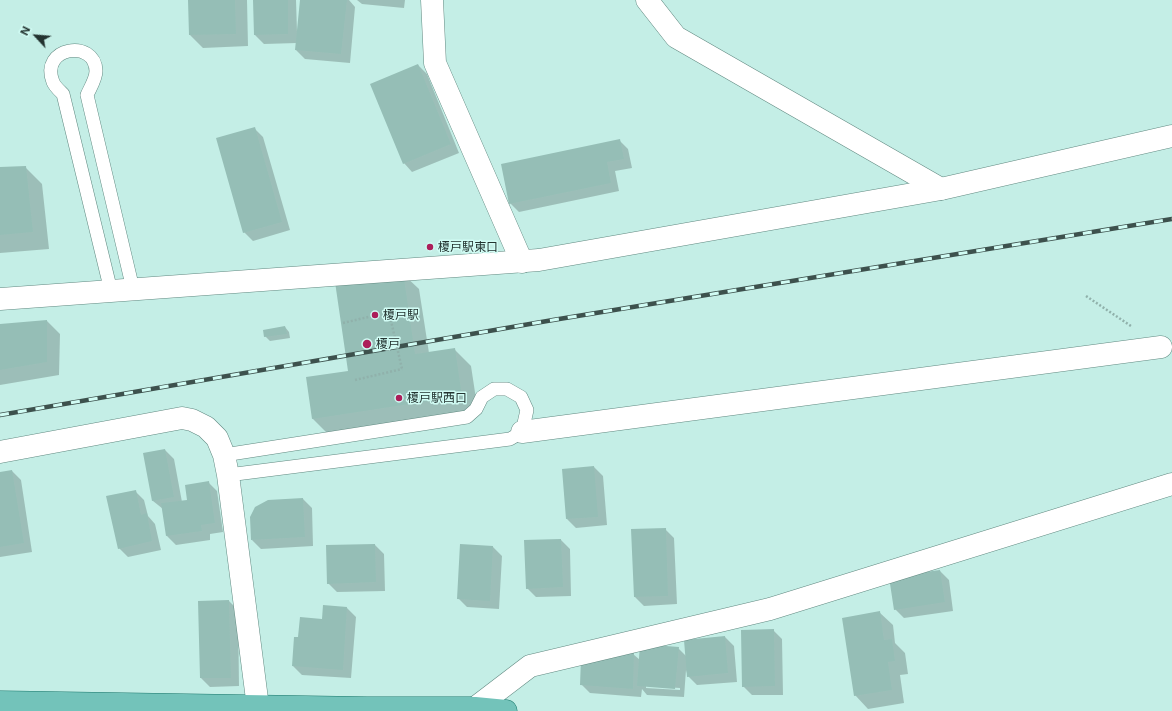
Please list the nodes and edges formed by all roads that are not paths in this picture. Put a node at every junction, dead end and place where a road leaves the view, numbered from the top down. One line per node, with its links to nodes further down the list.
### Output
1 (432, 0): 5 (street)
2 (647, 0): 4 (street)
3 (1172, 136): 4 (street)
4 (941, 189): 5 (street)
5 (522, 262): 6 (street)
6 (133, 289): 7 (street); 7 (lane)
7 (111, 291): 8 (street)
8 (0, 299)
9 (1161, 347): 10 (street)
10 (522, 432): 12 (lane); 12 (lane)
11 (0, 452): 12 (street)
12 (226, 465): 15 (street)
13 (1172, 484): 17 (street)
14 (0, 702): 16 (main road)
15 (258, 707): 16 (main road); 18 (main road)
16 (195, 708)
17 (475, 708): 18 (main road); 19 (main road)
18 (367, 710)
19 (506, 711)

